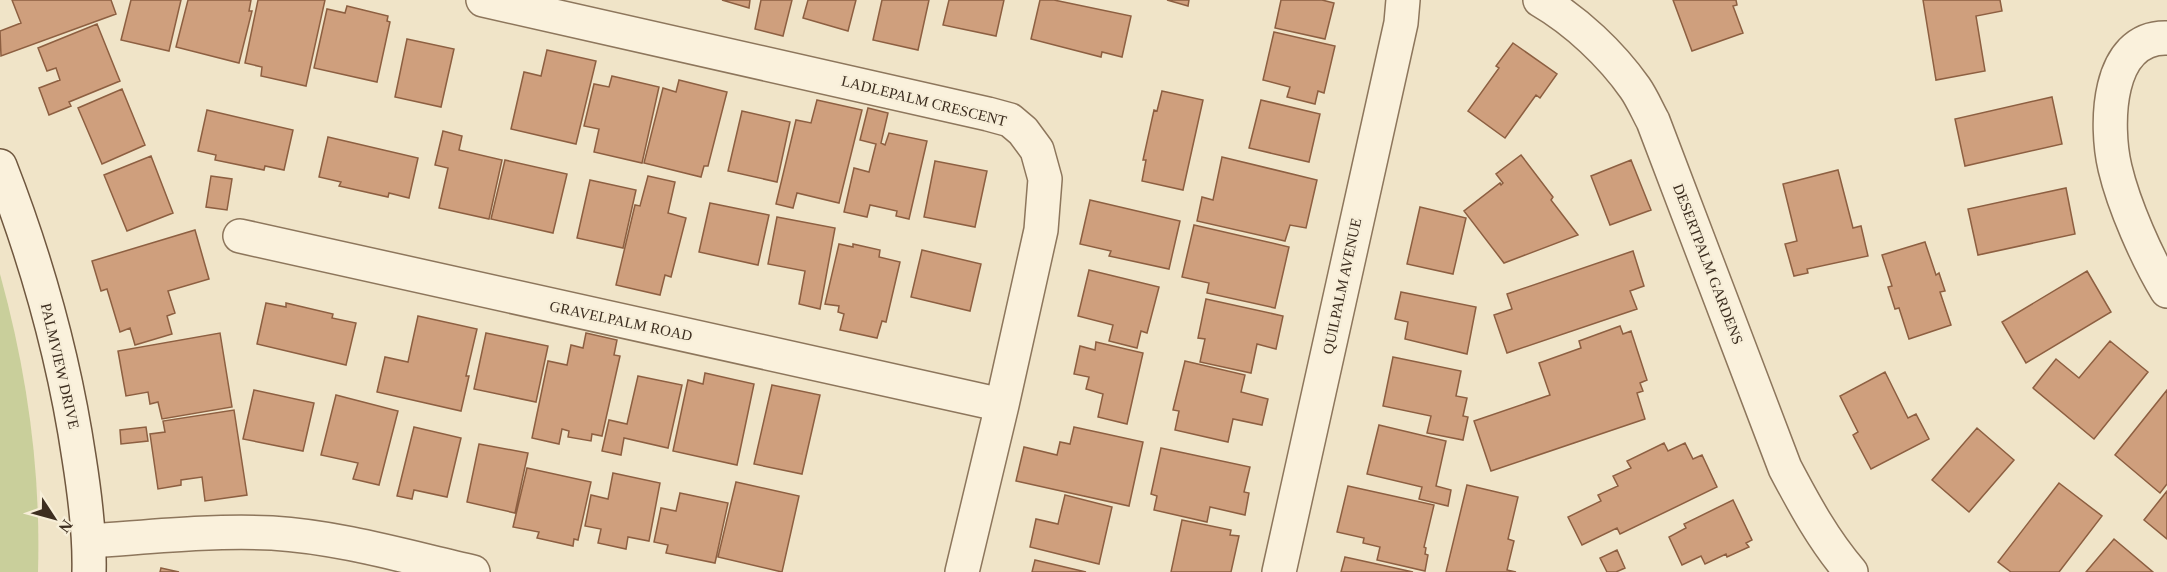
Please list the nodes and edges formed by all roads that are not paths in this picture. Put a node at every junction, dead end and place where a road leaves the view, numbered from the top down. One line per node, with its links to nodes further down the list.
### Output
1 (483, 0): 8 (street, LADLEPALM CRESCENT)
2 (1403, 0): 13 (street, QUILPALM AVENUE)
3 (1540, 0): 10 (street, DESERTPALM GARDENS)
4 (2167, 38): 7 (street)
5 (0, 166): 9 (street, PALMVIEW DRIVE)
6 (240, 236): 8 (street, GRAVELPALM ROAD)
7 (2167, 291)
8 (1002, 405): 12 (street, LADLEPALM CRESCENT)
9 (89, 557): 11 (street)
10 (1836, 567)
11 (473, 572)
12 (962, 572)
13 (1279, 572)

